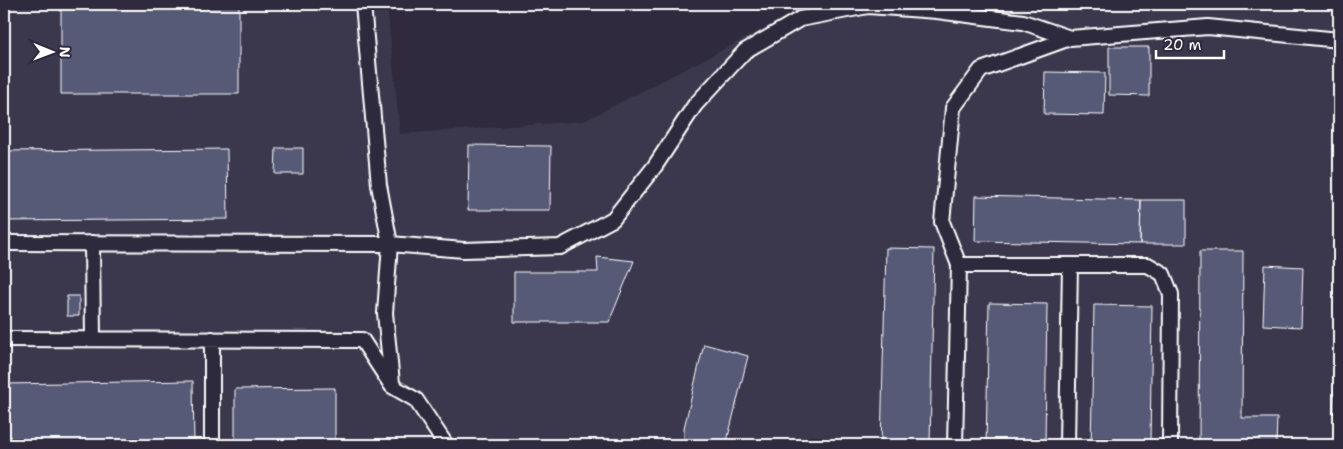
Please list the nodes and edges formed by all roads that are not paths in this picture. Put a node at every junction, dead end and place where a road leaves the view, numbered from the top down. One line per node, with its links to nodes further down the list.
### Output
1 (363, 4): 6 (lane)
2 (1070, 38): 3 (lane); 6 (lane); 7 (lane)
3 (1339, 40)
4 (4, 243): 5 (lane)
5 (92, 243): 6 (lane); 10 (lane)
6 (390, 244): 12 (lane)
7 (959, 265): 8 (lane); 15 (lane)
8 (1070, 265): 16 (lane); 17 (lane)
9 (4, 339): 10 (lane)
10 (93, 339): 11 (lane)
11 (212, 339): 12 (lane); 13 (lane)
12 (392, 386): 14 (lane)
13 (212, 445)
14 (446, 445)
15 (956, 445)
16 (1066, 445)
17 (1170, 445)

